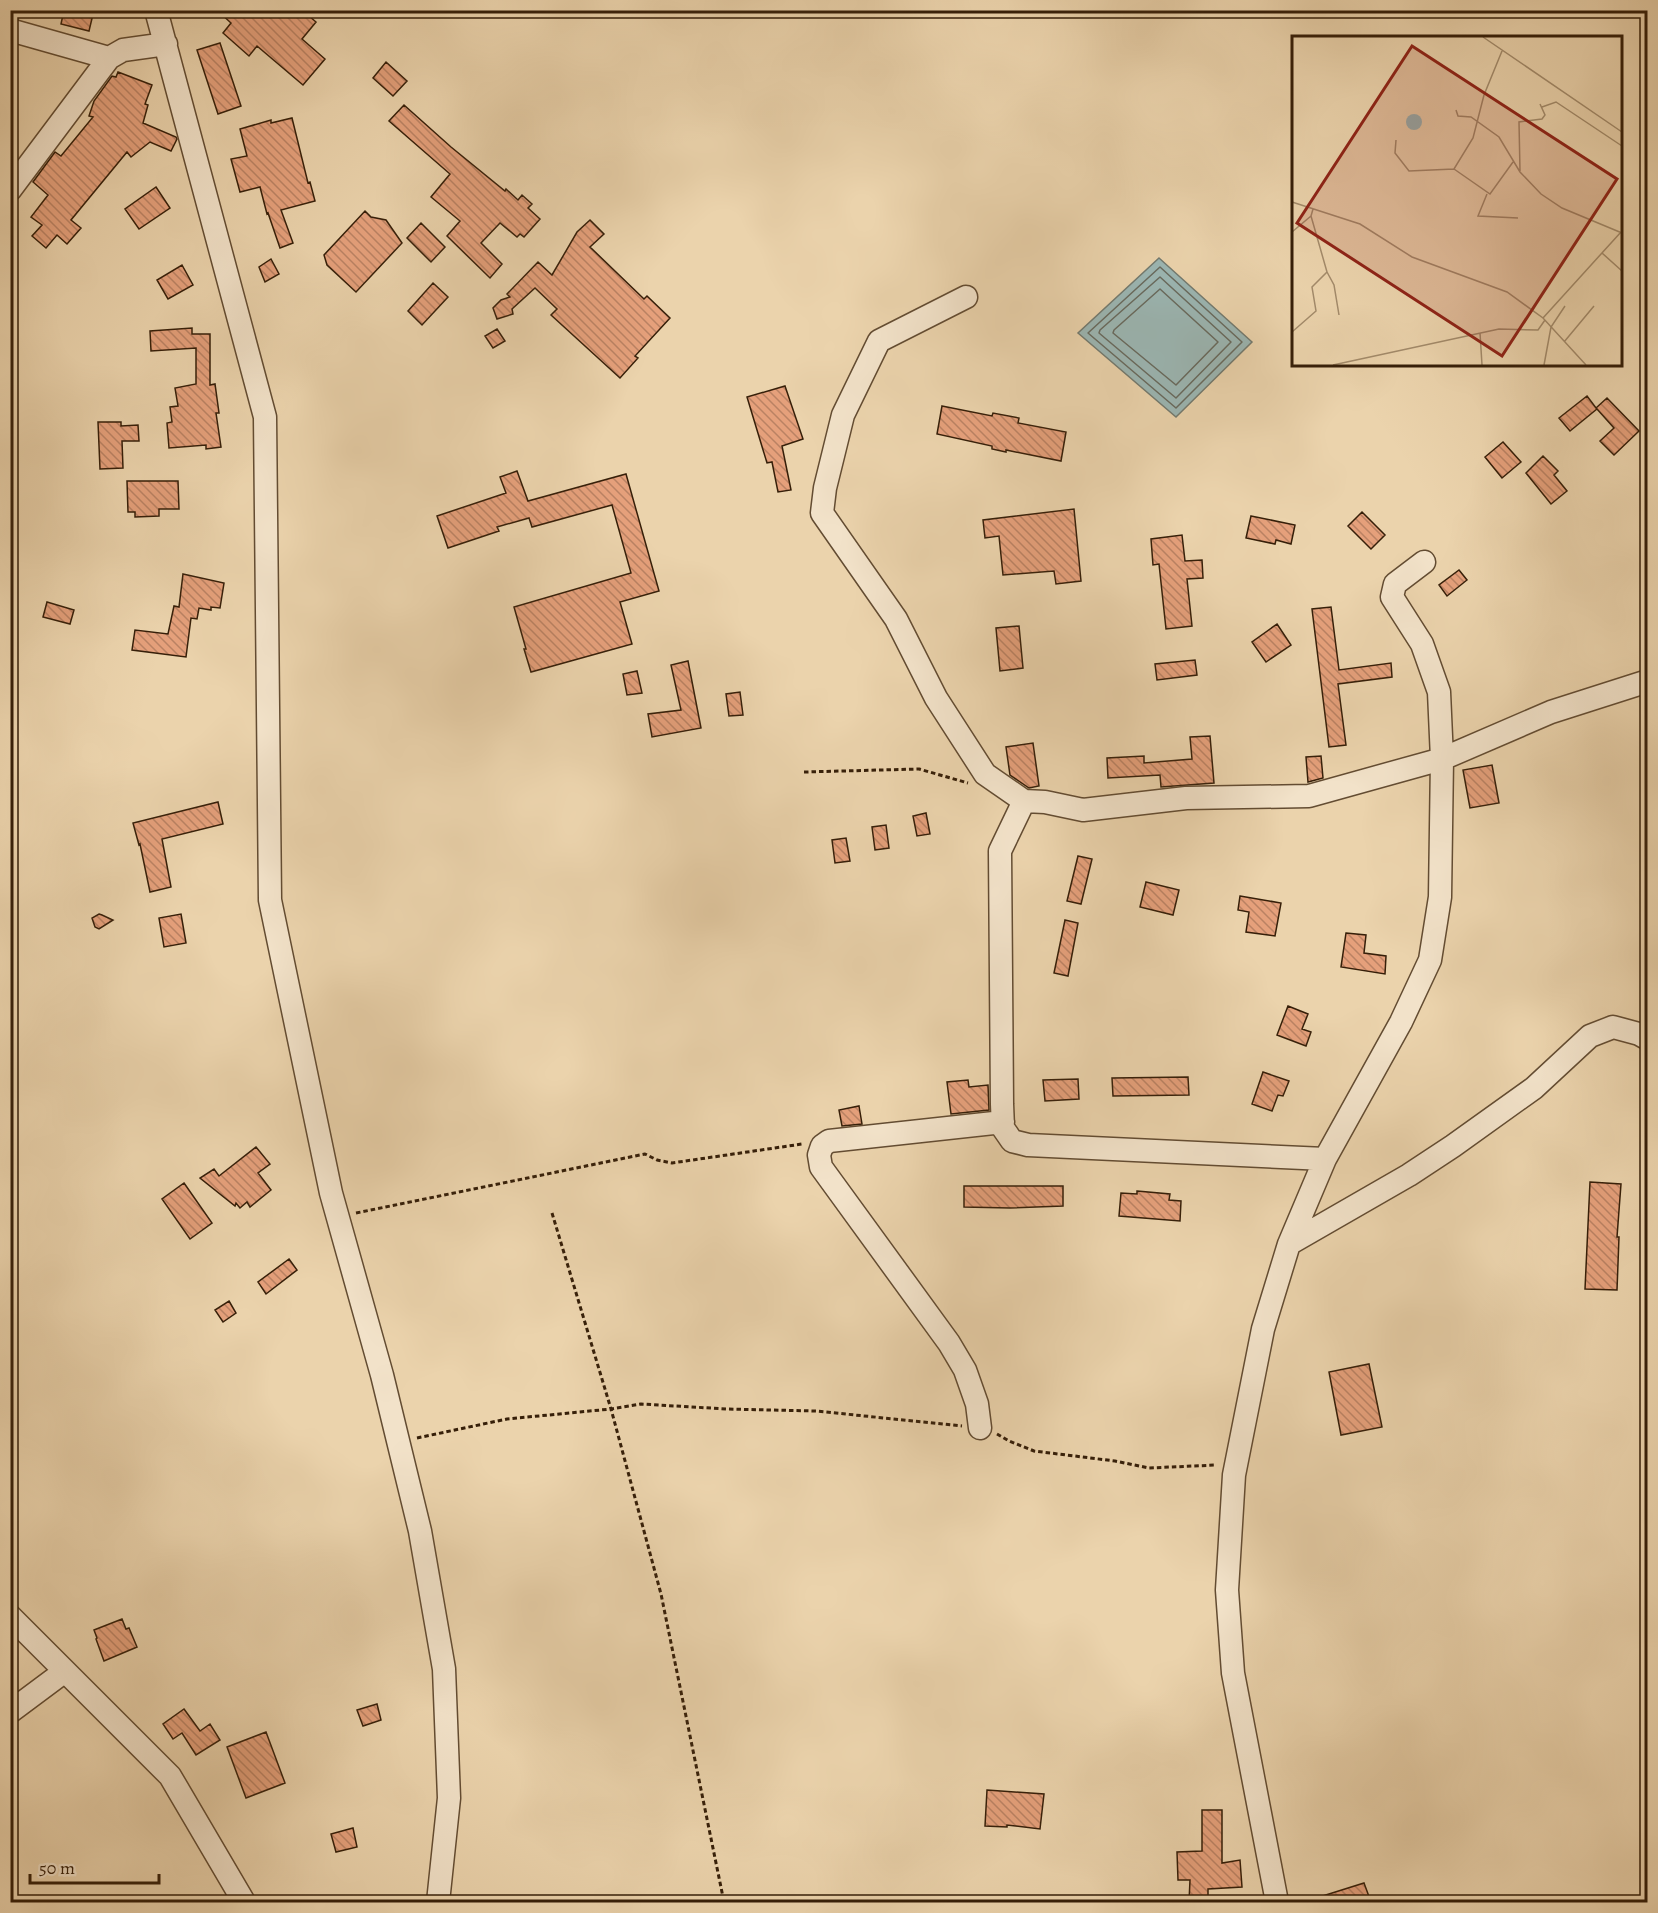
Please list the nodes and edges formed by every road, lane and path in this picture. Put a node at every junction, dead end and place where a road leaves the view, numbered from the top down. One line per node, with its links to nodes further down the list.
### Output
1 (156, 10): 3 (street)
2 (10, 30): 4 (street)
3 (166, 44): 4 (street); 18 (street)
4 (109, 58): 5 (street)
5 (10, 190)
6 (966, 297): 11 (street)
7 (1424, 562): 9 (street)
8 (1647, 681): 9 (street)
9 (1442, 759): 12 (street); 16 (street)
10 (804, 772): 11 (path)
11 (995, 782): 12 (street)
12 (1024, 801): 14 (street)
13 (1647, 1039): 19 (street)
14 (1003, 1122): 15 (street); 16 (street)
15 (822, 1146): 18 (path); 21 (street)
16 (1325, 1159): 19 (street)
17 (552, 1213): 20 (path)
18 (337, 1216): 22 (street)
19 (1289, 1244): 23 (street)
20 (611, 1409): 21 (path); 22 (path); 29 (path)
21 (980, 1428): 23 (path)
22 (399, 1442): 28 (street)
23 (1236, 1464): 30 (street)
24 (10, 1616): 25 (street)
25 (65, 1671): 26 (street); 27 (street)
26 (10, 1712)
27 (244, 1902)
28 (438, 1902)
29 (724, 1902)
30 (1277, 1902)

